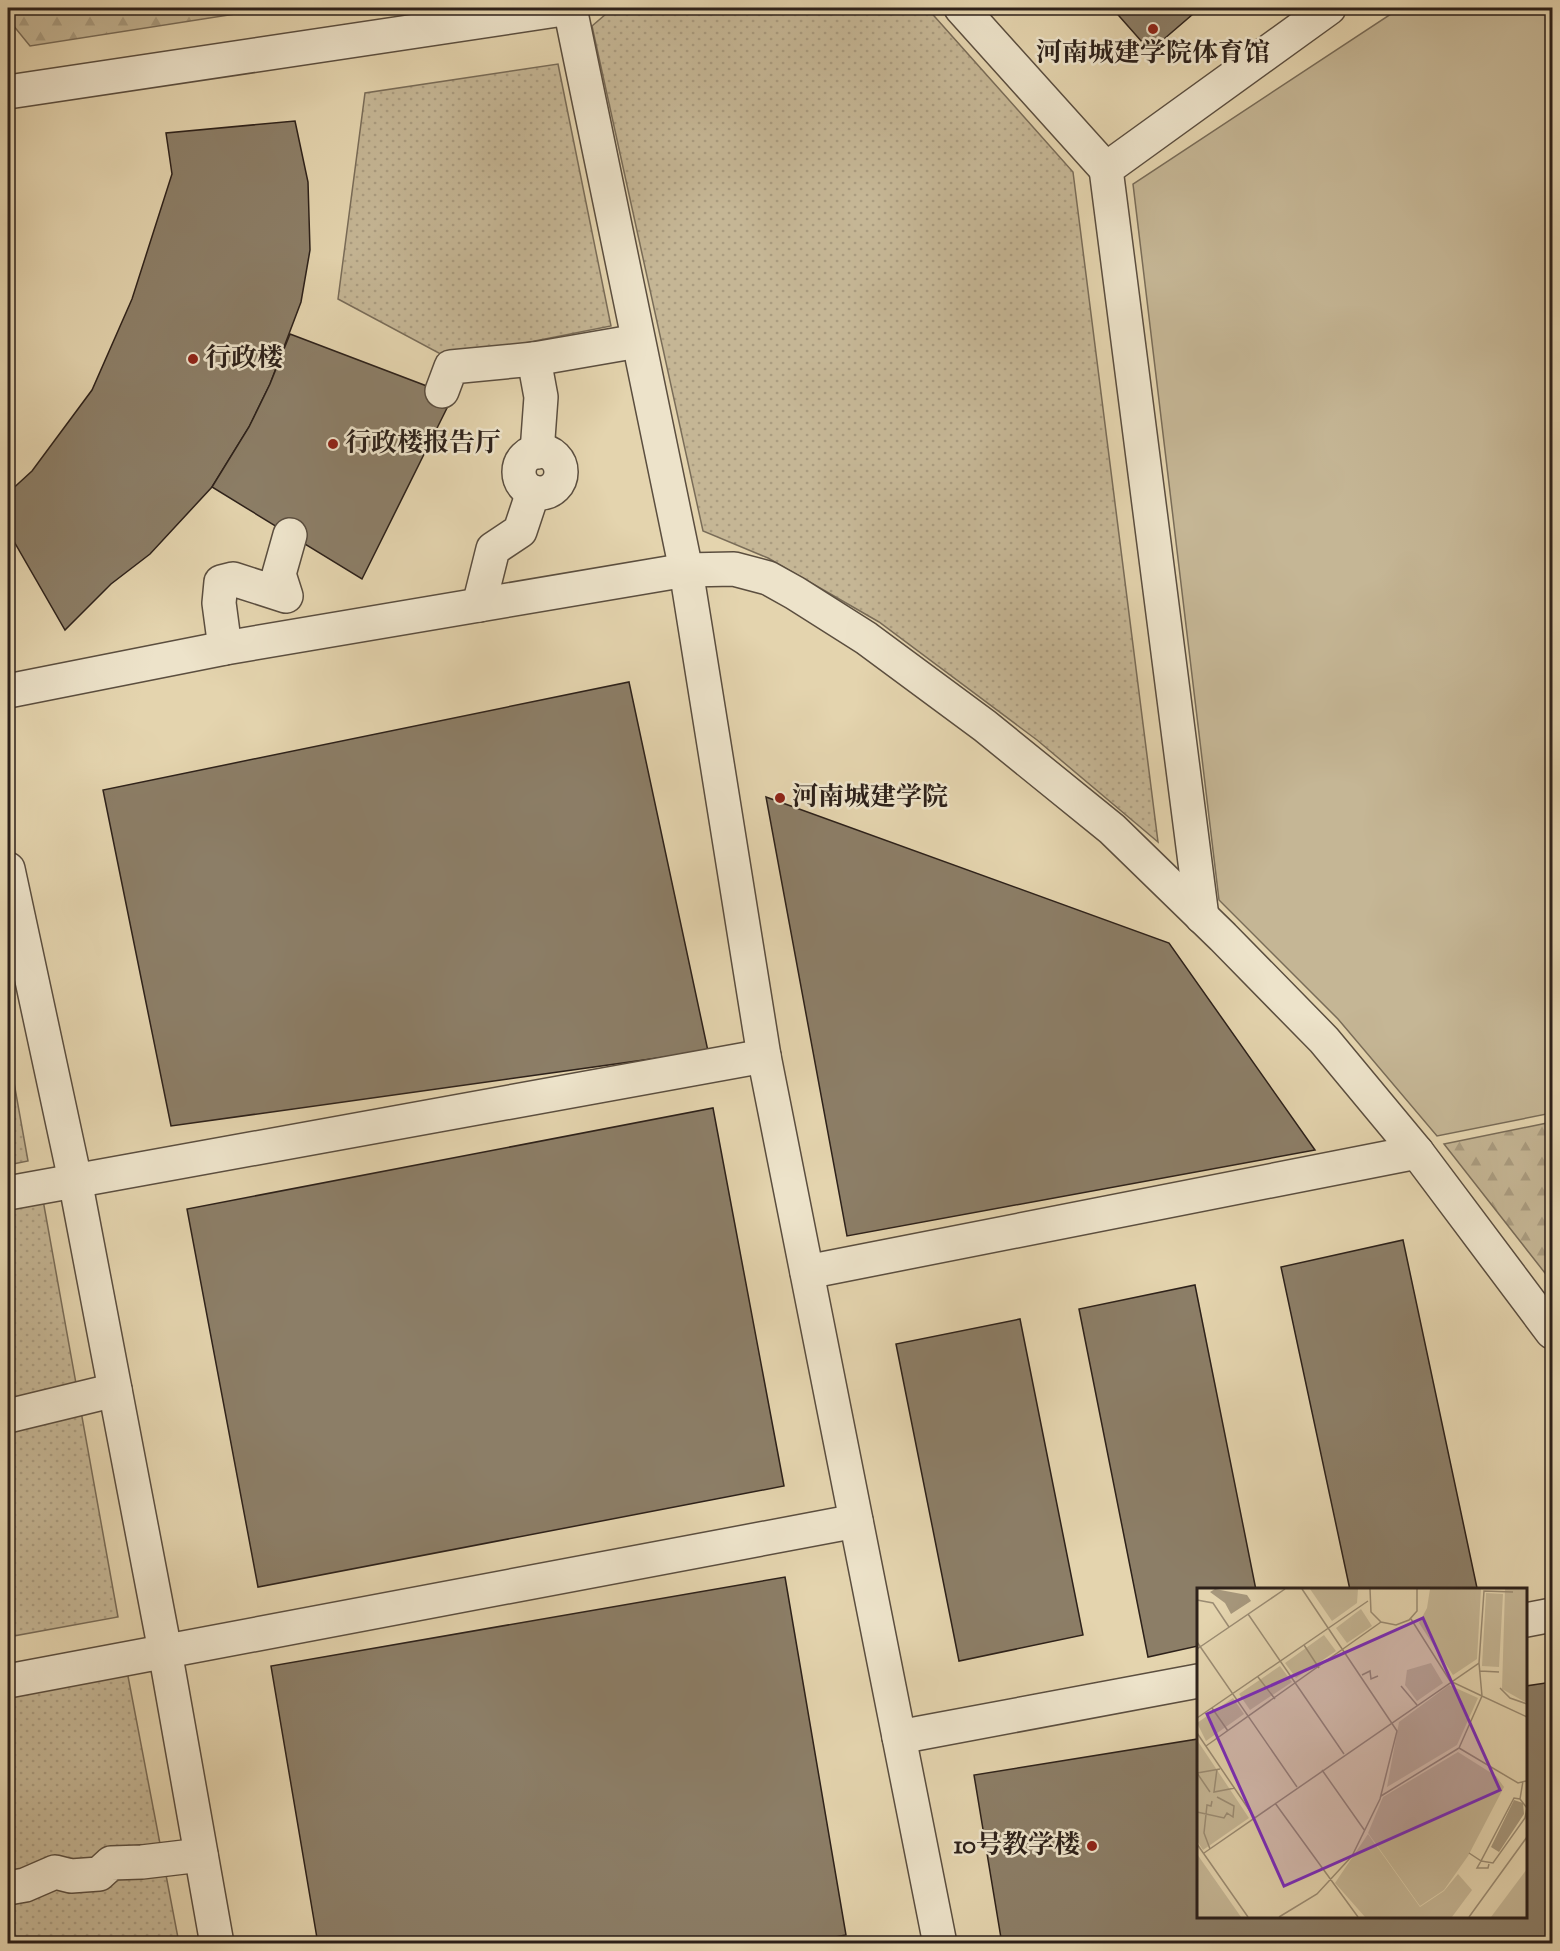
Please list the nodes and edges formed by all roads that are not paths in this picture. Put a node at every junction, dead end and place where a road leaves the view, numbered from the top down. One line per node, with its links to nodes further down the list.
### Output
1 (570, 8): 4 (street); 6 (street)
2 (961, 8): 5 (street)
3 (1329, 8): 5 (street)
4 (8, 92)
5 (1106, 169): 17 (street)
6 (638, 340): 7 (street); 10 (street)
7 (534, 359): 8 (street); 12 (street)
8 (442, 391)
9 (290, 535): 11 (street)
10 (686, 570): 12 (street); 17 (street); 19 (street)
11 (286, 596): 13 (street); 14 (street)
12 (479, 605): 13 (street)
13 (293, 636): 14 (street)
14 (225, 648): 15 (street)
15 (8, 692)
16 (8, 869): 18 (street)
17 (1202, 917): 20 (street)
18 (16, 954): 21 (street)
19 (764, 1056): 21 (street); 23 (street)
20 (1417, 1152): 23 (street); 24 (street)
21 (75, 1180): 22 (street); 25 (street)
22 (8, 1192)
23 (807, 1272): 27 (street)
24 (1552, 1332)
25 (115, 1390): 26 (street); 30 (street)
26 (8, 1416)
27 (856, 1521): 30 (street); 33 (street)
28 (1552, 1615): 29 (street)
29 (1527, 1620)
30 (165, 1651): 31 (street); 34 (street)
31 (8, 1681)
32 (1197, 1681): 33 (street)
33 (899, 1737): 36 (street)
34 (201, 1855): 35 (street); 37 (street)
35 (8, 1888)
36 (939, 1943)
37 (217, 1944)

